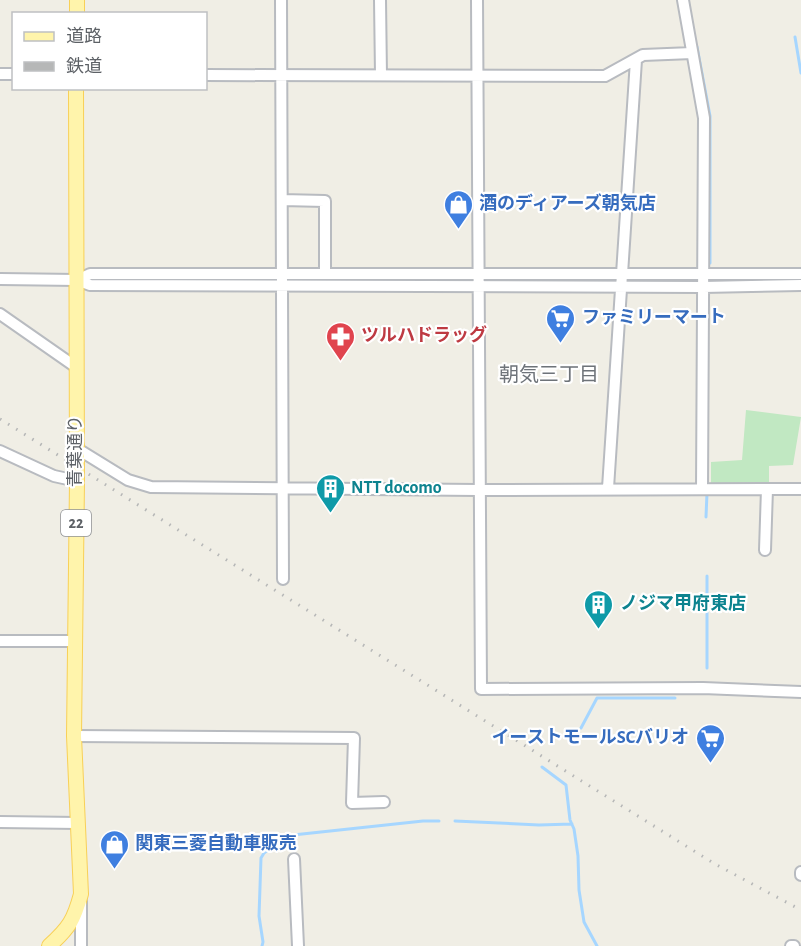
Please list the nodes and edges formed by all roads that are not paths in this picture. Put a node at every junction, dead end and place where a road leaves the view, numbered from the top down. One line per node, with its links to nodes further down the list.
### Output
1 (281, 0): 9 (street)
2 (380, 0): 8 (street)
3 (477, 0): 10 (street)
4 (683, 0): 5 (street)
5 (692, 53): 6 (street); 16 (street)
6 (636, 60): 10 (street); 15 (street)
7 (207, 75): 9 (street)
8 (381, 75): 9 (street); 10 (street)
9 (281, 76): 12 (street)
10 (477, 76): 19 (street)
11 (76, 90): 20 (main road, 青葉通り / 22)
12 (282, 200): 13 (street); 14 (street)
13 (283, 274): 14 (street); 20 (street); 22 (street)
14 (325, 274): 19 (street)
15 (622, 274): 16 (street); 19 (street); 23 (street)
16 (704, 274): 17 (street); 24 (street)
17 (801, 274)
18 (0, 279): 20 (street)
19 (477, 279): 22 (street); 23 (street); 35 (street)
20 (77, 280): 22 (street); 26 (main road, 青葉通り / 22)
21 (801, 285): 24 (street)
22 (283, 286): 30 (street)
23 (622, 286): 24 (street); 31 (street)
24 (703, 286): 32 (street)
25 (0, 314): 26 (street)
26 (76, 367): 27 (main road, 青葉通り / 22)
27 (76, 448): 29 (main road, 青葉通り / 22); 30 (street)
28 (0, 451): 29 (street)
29 (77, 481): 39 (main road, 青葉通り / 22)
30 (284, 487): 35 (street); 37 (street)
31 (608, 488): 32 (street); 35 (street)
32 (702, 489): 33 (street)
33 (766, 489): 34 (street); 36 (street)
34 (801, 489)
35 (478, 490): 40 (street)
36 (765, 550)
37 (283, 579)
38 (0, 641): 39 (street)
39 (76, 641): 41 (main road, 青葉通り / 22)
40 (801, 692)
41 (74, 736): 42 (street); 44 (main road, 青葉通り / 22)
42 (384, 802)
43 (0, 822): 44 (street)
44 (78, 822): 46 (main road, 青葉通り / 22)
45 (294, 858): 49 (street)
46 (81, 894): 47 (main road, 青葉通り / 22); 48 (street)
47 (49, 946)
48 (81, 946)
49 (298, 946)

